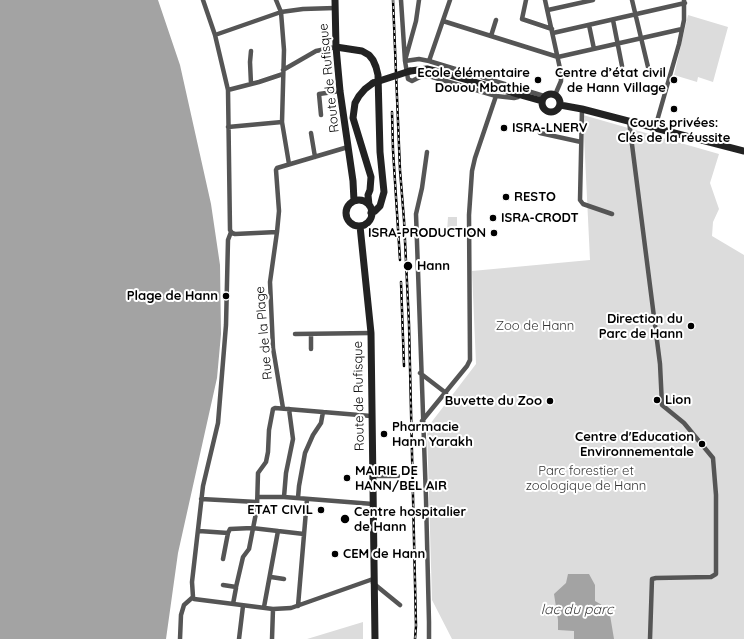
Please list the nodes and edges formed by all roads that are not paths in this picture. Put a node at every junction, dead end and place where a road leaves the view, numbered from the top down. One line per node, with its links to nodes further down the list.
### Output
1 (203, 0): 21 (street)
2 (276, 0): 13 (street)
3 (401, 0): 29 (street)
4 (419, 0): 29 (street)
5 (450, 0): 17 (street)
6 (526, 0): 20 (street)
7 (545, 0): 12 (street)
8 (593, 0): 12 (street)
9 (632, 0): 14 (street)
10 (684, 2): 14 (street); 19 (street)
11 (335, 4): 13 (street); 25 (main road, Route de Rufisque)
12 (548, 10): 20 (street)
13 (281, 12): 21 (street); 33 (street)
14 (636, 15): 16 (street); 23 (street)
15 (496, 20): 22 (street)
16 (613, 20): 18 (street); 24 (street)
17 (443, 21): 22 (street); 30 (street)
18 (589, 25): 20 (street); 26 (street)
19 (682, 29): 23 (street); 48 (street)
20 (552, 31): 28 (street)
21 (215, 35): 35 (street)
22 (491, 36): 28 (street)
23 (642, 38): 24 (street); 32 (street)
24 (618, 43): 26 (street); 31 (street)
25 (336, 47): 33 (street); 36 (main road, Route de Rufisque); 60 (main road)
26 (594, 49): 28 (street)
27 (251, 51): 34 (street)
28 (558, 57): 39 (street)
29 (405, 61): 30 (street); 40 (street)
30 (430, 61): 38 (street)
31 (622, 66)
32 (648, 67)
33 (283, 72): 34 (street); 46 (street)
34 (251, 84): 35 (street)
35 (228, 90): 47 (street)
36 (340, 91): 44 (street); 52 (main road, Route de Rufisque)
37 (519, 94): 38 (main road); 40 (street); 57 (main road, bridge)
38 (533, 95): 41 (main road)
39 (555, 95): 41 (main road); 42 (main road)
40 (496, 96): 70 (street)
41 (543, 99): 42 (main road)
42 (560, 105): 43 (main road)
43 (582, 109): 45 (main road); 51 (street)
44 (321, 115)
45 (629, 121): 48 (main road); 108 (street)
46 (282, 122): 47 (street); 56 (street)
47 (228, 127): 63 (street)
48 (655, 128): 53 (main road)
49 (311, 132): 55 (street)
50 (540, 133): 51 (street)
51 (580, 142): 61 (street)
52 (348, 147): 55 (street); 58 (main road, Route de Rufisque)
53 (744, 151)
54 (428, 152): 69 (street)
55 (315, 157): 56 (street)
56 (289, 164): 64 (street, Rue de la Plage)
57 (368, 195): 58 (main road); 59 (main road)
58 (358, 201): 59 (main road); 62 (main road, Route de Rufisque)
59 (369, 205): 60 (main road)
60 (371, 213): 62 (main road)
61 (612, 214)
62 (360, 226): 65 (main road, Route de Rufisque)
63 (231, 232): 64 (street); 81 (street)
64 (278, 232): 71 (street, Rue de la Plage)
65 (371, 333): 67 (street); 74 (main road, Route de Rufisque)
66 (295, 334): 67 (street)
67 (311, 334): 68 (street)
68 (311, 350)
69 (420, 373): 70 (street); 75 (street)
70 (446, 393): 75 (street)
71 (283, 408): 72 (street); 78 (street)
72 (289, 409): 73 (street); 79 (street)
73 (323, 412): 74 (street); 80 (street)
74 (372, 416): 76 (main road, Route de Rufisque)
75 (422, 421): 107 (street)
76 (372, 476): 77 (street); 84 (main road, Route de Rufisque)
77 (398, 476)
78 (258, 497): 79 (street); 83 (street)
79 (284, 497): 80 (street)
80 (298, 498): 82 (street)
81 (201, 499): 83 (street); 86 (street)
82 (307, 499): 84 (street); 89 (street)
83 (257, 502): 85 (street)
84 (373, 504): 93 (main road, Route de Rufisque)
85 (252, 528): 87 (street); 88 (street); 95 (street)
86 (199, 531): 88 (street); 96 (street)
87 (278, 531): 89 (street); 91 (street)
88 (228, 532): 90 (street)
89 (304, 534): 100 (street)
90 (223, 559)
91 (271, 576): 92 (street); 101 (street)
92 (284, 579)
93 (373, 581): 98 (street); 100 (street); 106 (main road, Route de Rufisque)
94 (223, 585): 95 (street)
95 (236, 588): 97 (street)
96 (193, 597): 97 (street); 103 (street)
97 (233, 604): 99 (street)
98 (400, 605)
99 (243, 606): 101 (street); 104 (street)
100 (298, 606): 102 (street)
101 (264, 607): 102 (street)
102 (273, 609): 105 (street)
103 (180, 639)
104 (239, 639)
105 (272, 639)
106 (375, 639)
107 (429, 639)
108 (650, 639)

